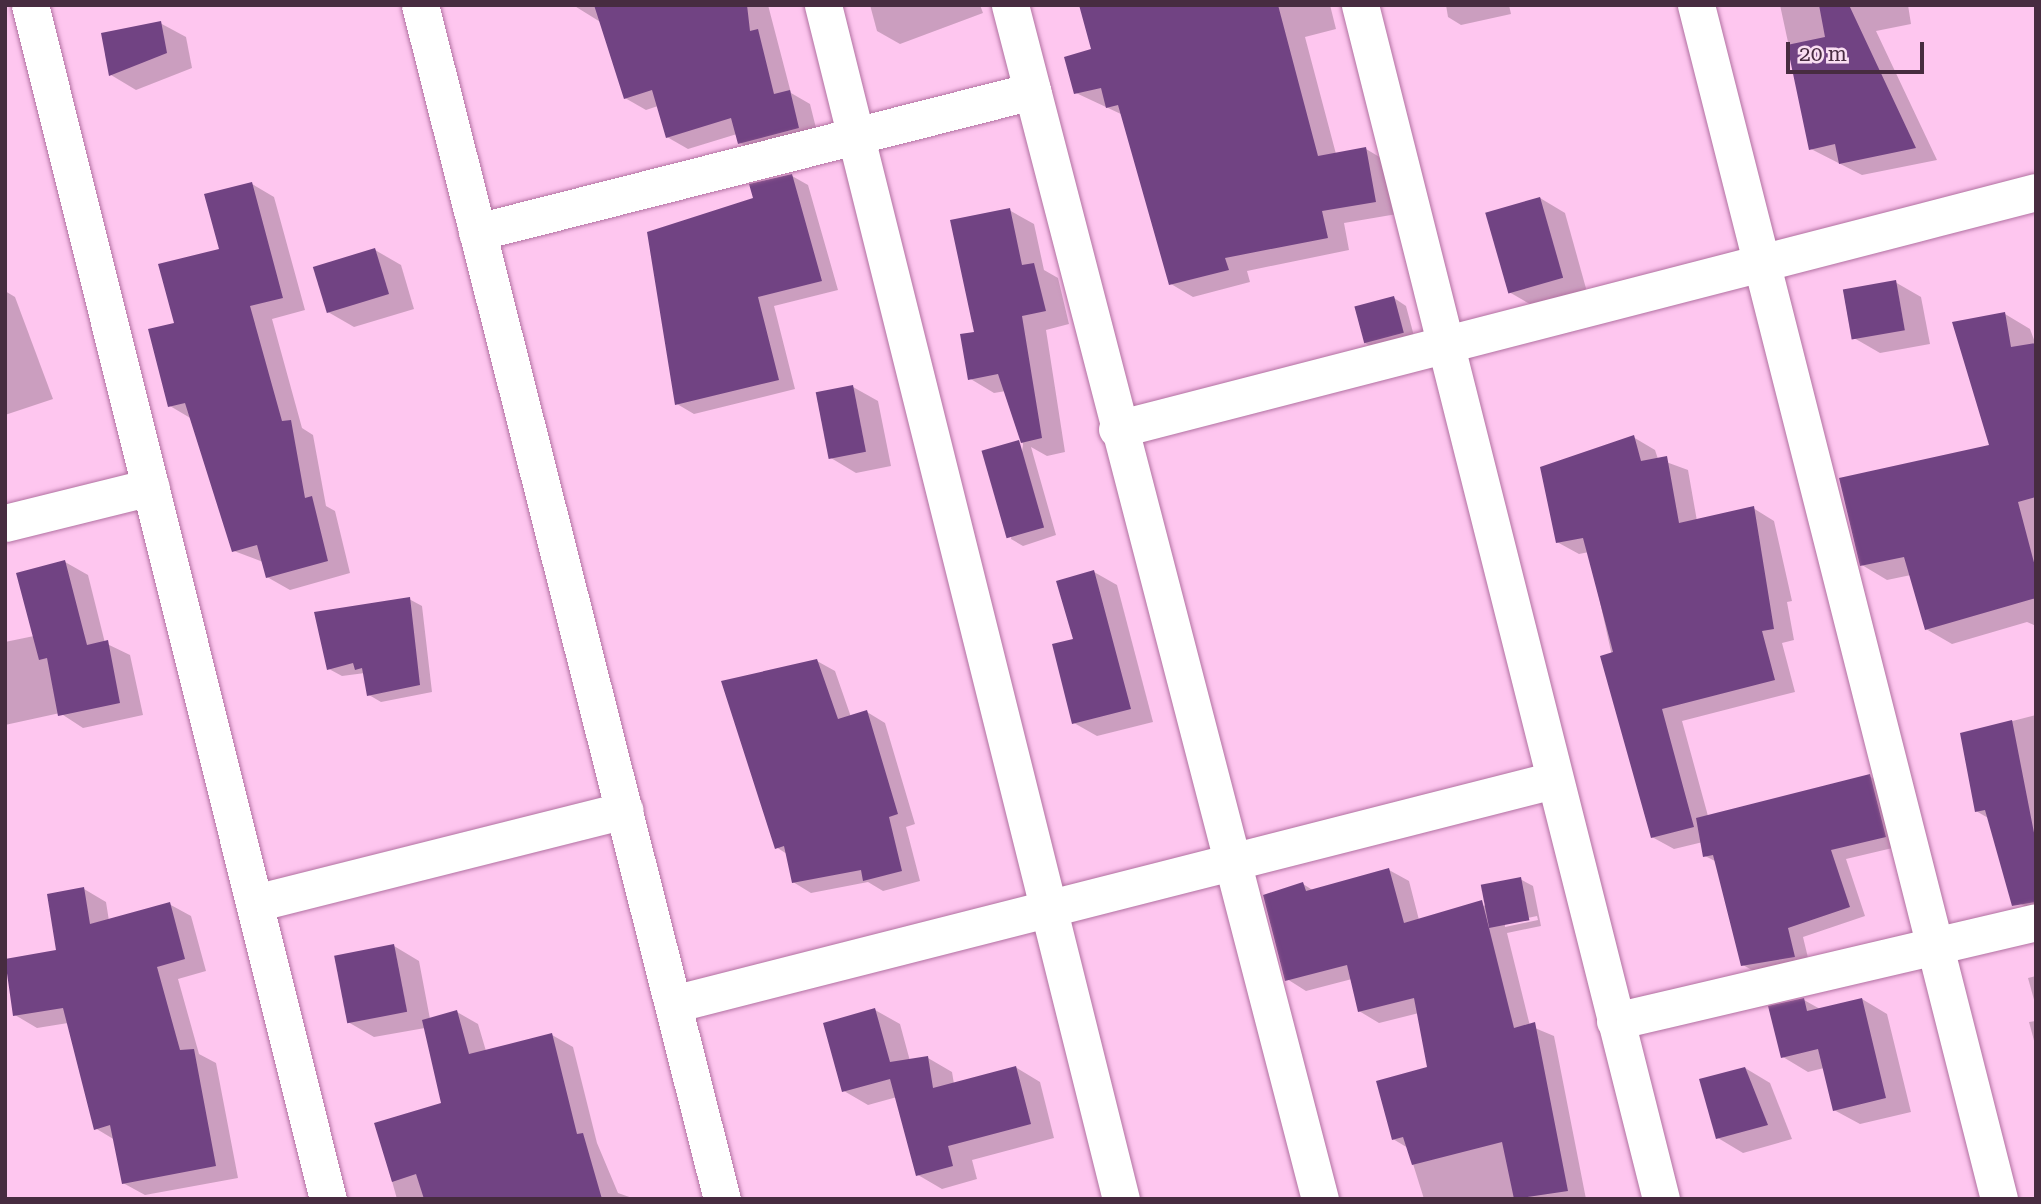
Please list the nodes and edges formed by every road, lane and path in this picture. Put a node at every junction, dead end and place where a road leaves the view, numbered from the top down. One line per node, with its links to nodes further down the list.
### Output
1 (30, 5): 14 (street)
2 (420, 5): 10 (street)
3 (823, 5): 8 (street)
4 (1010, 5): 7 (street)
5 (1360, 5): 12 (street)
6 (1696, 5): 11 (street)
7 (1032, 91): 8 (street); 13 (street)
8 (856, 137): 10 (street); 20 (street)
9 (2036, 192): 11 (street)
10 (477, 232): 17 (street)
11 (1761, 262): 12 (street); 22 (street)
12 (1443, 342): 13 (street); 16 (street)
13 (1117, 429): 18 (street)
14 (151, 487): 15 (street); 19 (street)
15 (5, 523)
16 (1554, 779): 18 (street); 24 (street)
17 (624, 810): 19 (street); 23 (street)
18 (1232, 857): 20 (street); 25 (street)
19 (255, 903): 26 (street)
20 (1046, 904): 23 (street); 28 (street)
21 (2036, 922): 22 (street)
22 (1935, 946): 24 (street); 30 (street)
23 (673, 1004): 27 (street)
24 (1615, 1021): 29 (street)
25 (1318, 1198)
26 (328, 1199)
27 (722, 1199)
28 (1121, 1199)
29 (1661, 1199)
30 (1999, 1199)

